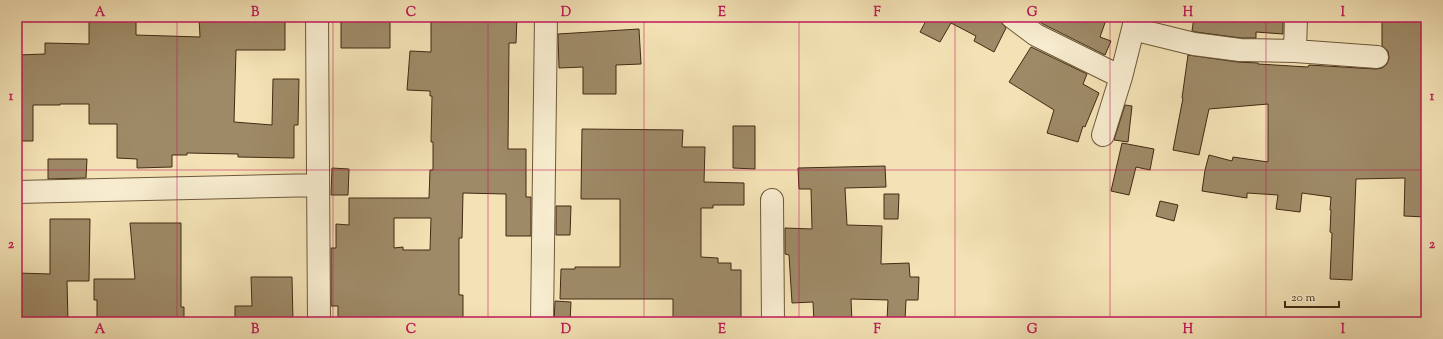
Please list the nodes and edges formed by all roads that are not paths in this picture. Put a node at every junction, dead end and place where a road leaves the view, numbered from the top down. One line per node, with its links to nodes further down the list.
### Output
1 (317, 17): 10 (street)
2 (546, 17): 14 (street)
3 (1012, 17): 8 (street)
4 (1296, 17): 6 (street)
5 (1134, 23): 6 (street); 8 (street)
6 (1294, 50): 7 (street)
7 (1377, 57)
8 (1122, 77): 9 (street)
9 (1103, 135)
10 (318, 185): 11 (street); 13 (street)
11 (17, 192)
12 (772, 200): 15 (street)
13 (319, 322)
14 (542, 322)
15 (773, 322)

